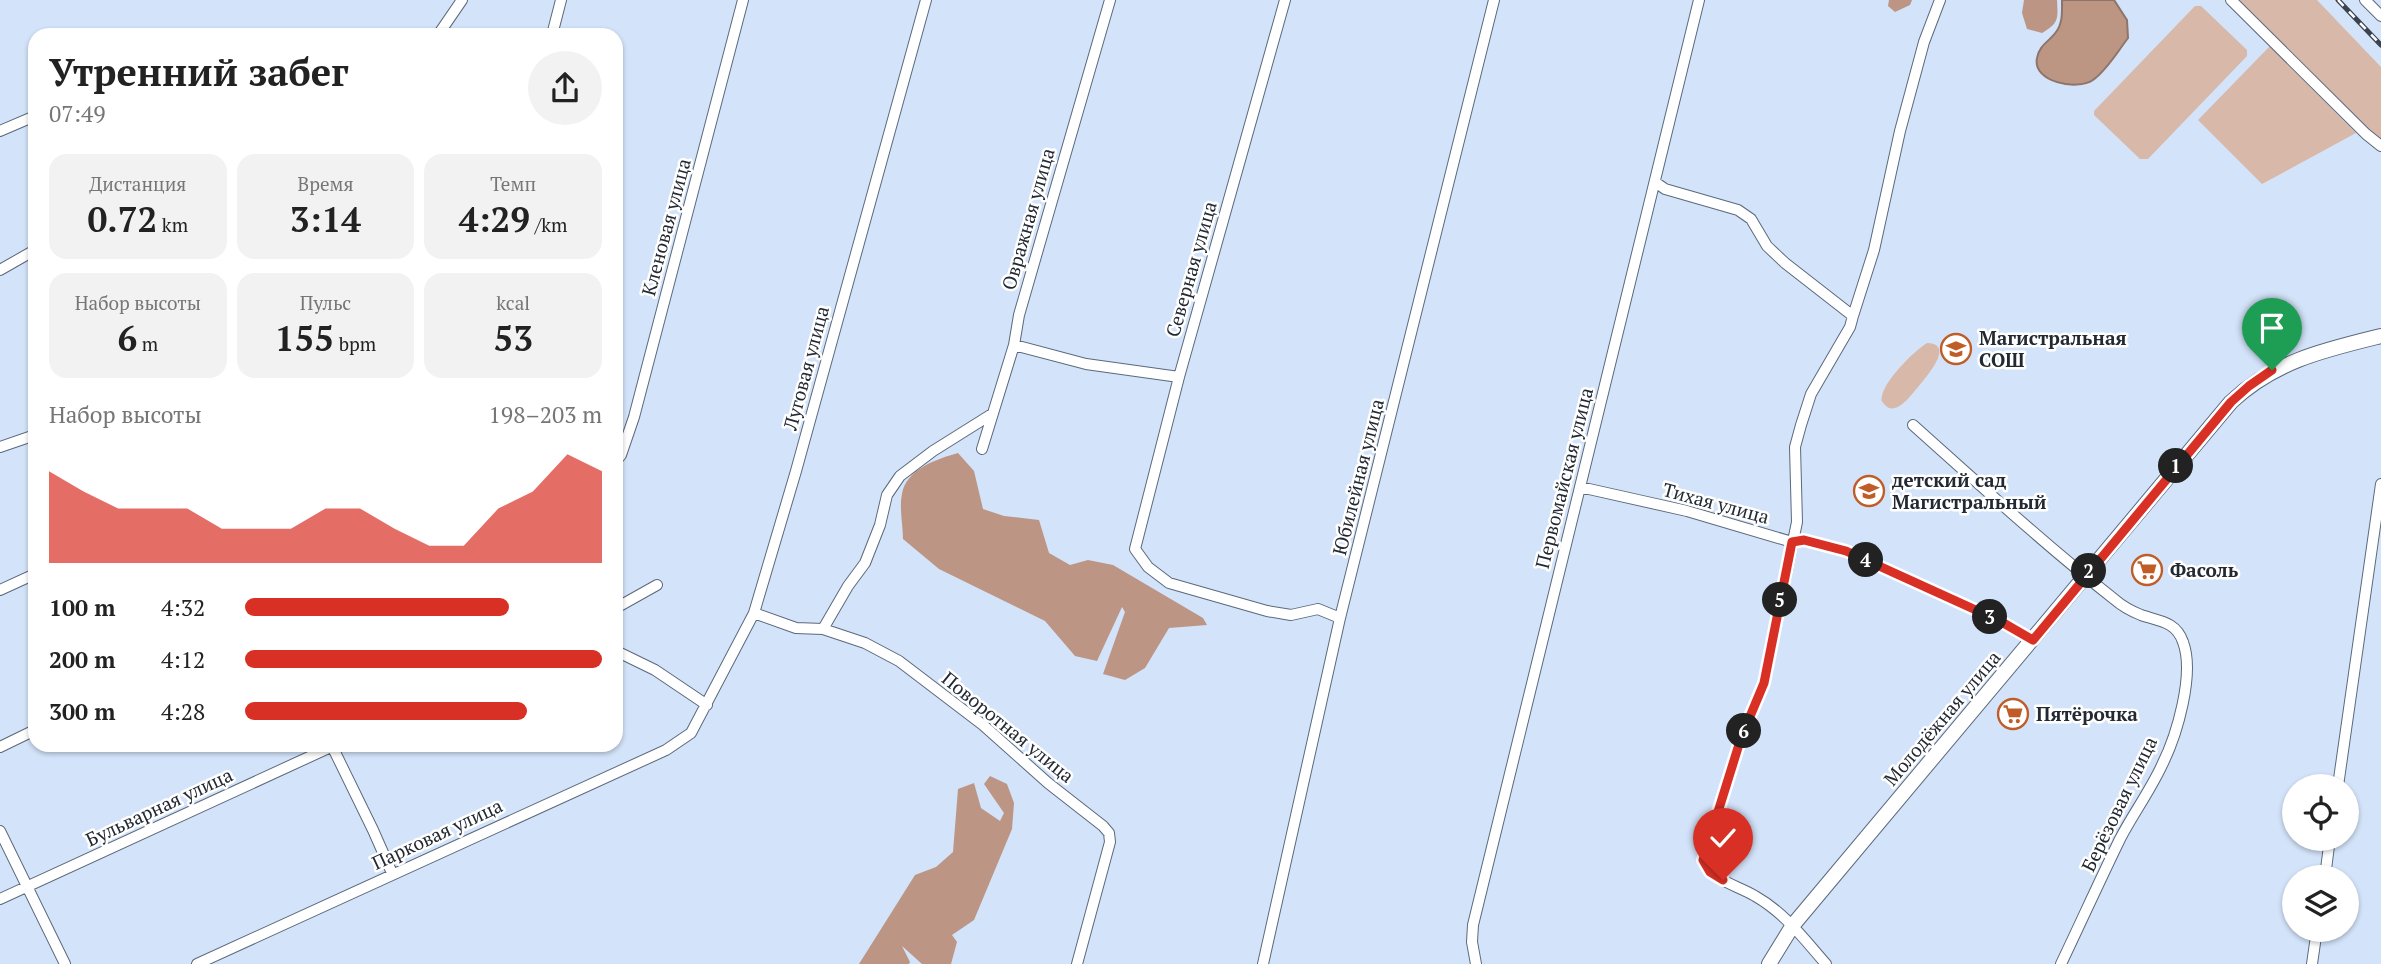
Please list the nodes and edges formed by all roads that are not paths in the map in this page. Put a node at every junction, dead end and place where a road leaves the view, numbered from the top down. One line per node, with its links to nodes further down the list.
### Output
1 (462, 0): 13 (street)
2 (561, 0): 14 (street)
3 (743, 0): 29 (street, Кленовая улица)
4 (926, 0): 39 (street, Луговая улица)
5 (1110, 0): 23 (street, Овражная улица)
6 (1285, 0): 24 (street, Северная улица)
7 (1494, 0): 40 (street, Юбилейная улица)
8 (1699, 0): 18 (street, Первомайская улица)
9 (1940, 0): 21 (street)
10 (2231, 0): 17 (street)
11 (2365, 0): 12 (street)
12 (2381, 16)
13 (443, 28)
14 (554, 28)
15 (28, 119): 16 (street)
16 (0, 131)
17 (2381, 146)
18 (1654, 182): 21 (street); 32 (street, Первомайская улица)
19 (28, 254): 20 (street)
20 (0, 270)
21 (1853, 316): 33 (street)
22 (2381, 336): 35 (street, Молодёжная улица)
23 (1014, 345): 24 (street); 25 (street, Овражная улица)
24 (1179, 377): 40 (street, Северная улица)
25 (992, 413): 30 (street, Овражная улица); 41 (street)
26 (1913, 425): 35 (street)
27 (28, 437): 28 (street)
28 (0, 447)
29 (623, 448)
30 (982, 449)
31 (2381, 484): 50 (street)
32 (1580, 486): 33 (street, Тихая улица); 61 (street, Первомайская улица)
33 (1792, 542): 42 (street, Тихая улица); 55 (street)
34 (28, 576): 37 (street)
35 (2085, 576): 42 (street, Молодёжная улица); 64 (street, Берёзовая улица)
36 (657, 585): 38 (street)
37 (0, 590)
38 (623, 604)
39 (754, 613): 41 (street, Поворотная улица); 44 (street, Луговая улица)
40 (1340, 618): 60 (street, Юбилейная улица)
41 (823, 629): 59 (street, Поворотная улица)
42 (2033, 640): 55 (street, Молодёжная улица)
43 (623, 654): 44 (street)
44 (707, 705): 46 (street, Луговая улица)
45 (28, 733): 47 (street)
46 (691, 733): 52 (street, Парковая улица)
47 (0, 747)
48 (319, 752): 53 (street, Бульварная улица)
49 (335, 752): 52 (street)
50 (2340, 774)
51 (0, 831): 53 (street)
52 (391, 873): 58 (street, Парковая улица)
53 (27, 887): 54 (street, Бульварная улица); 57 (street)
54 (0, 900)
55 (1793, 925): 62 (street, Молодёжная улица); 63 (street)
56 (2315, 942): 65 (street)
57 (65, 964)
58 (197, 964)
59 (1077, 964)
60 (1263, 964)
61 (1476, 964)
62 (1769, 964)
63 (1826, 964)
64 (2061, 964)
65 (2312, 964)

